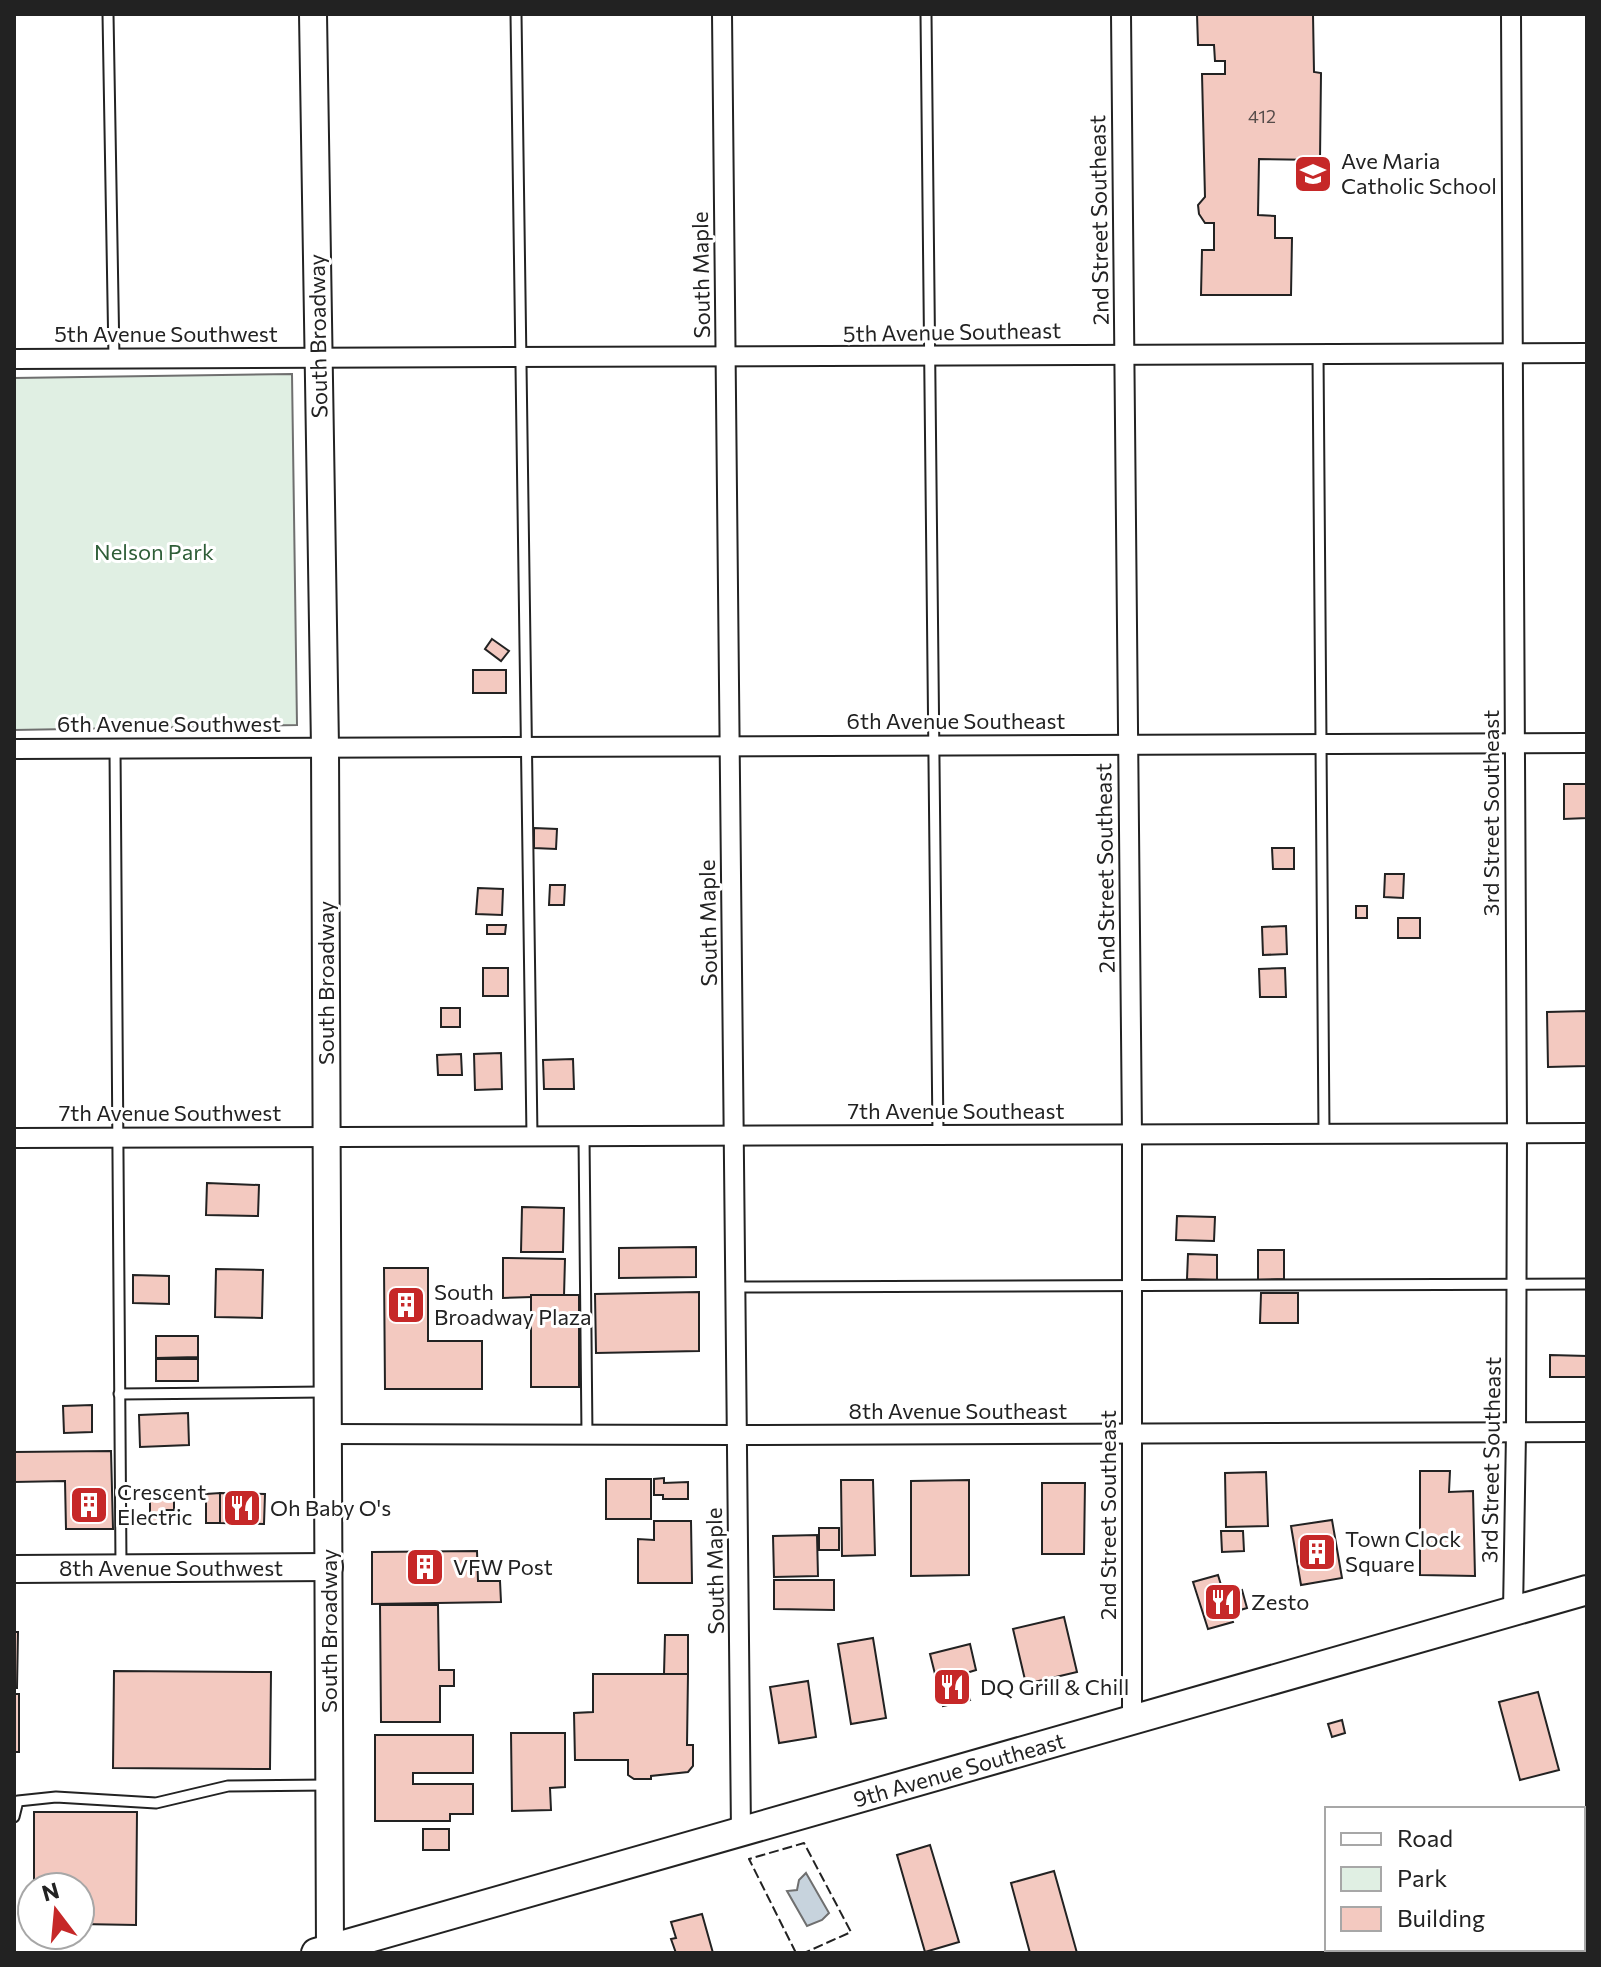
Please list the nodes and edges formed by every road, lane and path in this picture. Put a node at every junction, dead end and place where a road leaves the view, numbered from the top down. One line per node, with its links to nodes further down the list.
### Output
1 (108, 14): 14 (lane)
2 (313, 14): 12 (street, South Broadway)
3 (516, 14): 15 (lane)
4 (722, 14): 16 (street, South Maple)
5 (926, 14): 13 (lane)
6 (1121, 14): 11 (street, 2nd Street Southeast)
7 (1511, 14): 10 (street, 3rd Street Southeast)
8 (1587, 353): 10 (street, 5th Avenue Southeast)
9 (1318, 354): 10 (street, 5th Avenue Southeast); 11 (street, 5th Avenue Southeast); 19 (lane)
10 (1512, 354): 20 (street, 3rd Street Southeast)
11 (1125, 355): 13 (street, 5th Avenue Southeast); 23 (street, 2nd Street Southeast)
12 (318, 357): 14 (street, 5th Avenue Southwest); 15 (street, 5th Avenue Southeast); 25 (street, South Broadway)
13 (931, 357): 16 (street, 5th Avenue Southeast); 22 (lane)
14 (114, 358): 17 (street, 5th Avenue Southwest)
15 (522, 358): 16 (street, 5th Avenue Southeast); 24 (lane)
16 (727, 358): 21 (street, South Maple)
17 (14, 359)
18 (1587, 743): 20 (street, 6th Avenue Southeast)
19 (1321, 744): 20 (street, 6th Avenue Southeast); 23 (street, 6th Avenue Southeast); 30 (lane)
20 (1514, 744): 28 (street, 3rd Street Southeast)
21 (729, 745): 22 (street, 6th Avenue Southeast); 24 (street, 6th Avenue Southeast); 36 (street, South Maple)
22 (933, 745): 23 (street, 6th Avenue Southeast); 31 (lane)
23 (1127, 745): 32 (street, 2nd Street Southeast)
24 (527, 746): 25 (street, 6th Avenue Southeast); 34 (lane)
25 (325, 747): 26 (street, 6th Avenue Southwest); 33 (street, South Broadway)
26 (115, 748): 27 (street, 6th Avenue Southwest); 37 (lane)
27 (14, 749)
28 (1517, 1133): 29 (street, 7th Avenue Southeast); 30 (street, 7th Avenue Southeast); 39 (street, 3rd Street Southeast)
29 (1587, 1133)
30 (1324, 1134): 32 (street, 7th Avenue Southeast)
31 (938, 1135): 32 (street, 7th Avenue Southeast); 36 (street, 7th Avenue Southeast)
32 (1132, 1135): 41 (street, 2nd Street Southeast)
33 (326, 1136): 34 (street, 7th Avenue Southeast); 37 (street, 7th Avenue Southwest); 43 (street, South Broadway)
34 (532, 1136): 35 (street, 7th Avenue Southeast)
35 (584, 1136): 36 (street, 7th Avenue Southeast); 49 (lane)
36 (735, 1136): 42 (street, South Maple)
37 (116, 1137): 38 (street, 7th Avenue Southwest); 44 (lane)
38 (14, 1138)
39 (1517, 1284): 40 (lane); 41 (lane); 46 (street, 3rd Street Southeast)
40 (1587, 1284)
41 (1132, 1286): 42 (lane); 48 (street, 2nd Street Southeast)
42 (736, 1287): 50 (street, South Maple)
43 (328, 1392): 44 (lane); 47 (street, South Broadway)
44 (119, 1394): 52 (lane)
45 (1587, 1432): 46 (street, 8th Avenue Southeast)
46 (1516, 1433): 48 (street, 8th Avenue Southeast); 55 (street, 3rd Street Southeast)
47 (328, 1434): 49 (street, 8th Avenue Southeast); 51 (street, South Broadway)
48 (1133, 1434): 50 (street, 8th Avenue Southeast); 56 (street, 2nd Street Southeast)
49 (587, 1435): 50 (street, 8th Avenue Southeast)
50 (737, 1435): 59 (street, South Maple)
51 (329, 1567): 52 (street, 8th Avenue Southwest); 57 (street, South Broadway)
52 (121, 1568): 53 (street, 8th Avenue Southwest)
53 (14, 1569)
54 (1587, 1590): 55 (main road, 9th Avenue Southeast)
55 (1513, 1611): 56 (main road, 9th Avenue Southeast)
56 (1132, 1721): 59 (main road, 9th Avenue Southeast)
57 (329, 1785): 58 (lane); 60 (street, South Broadway)
58 (14, 1817)
59 (741, 1832): 60 (main road, 9th Avenue Southeast)
60 (325, 1952)

